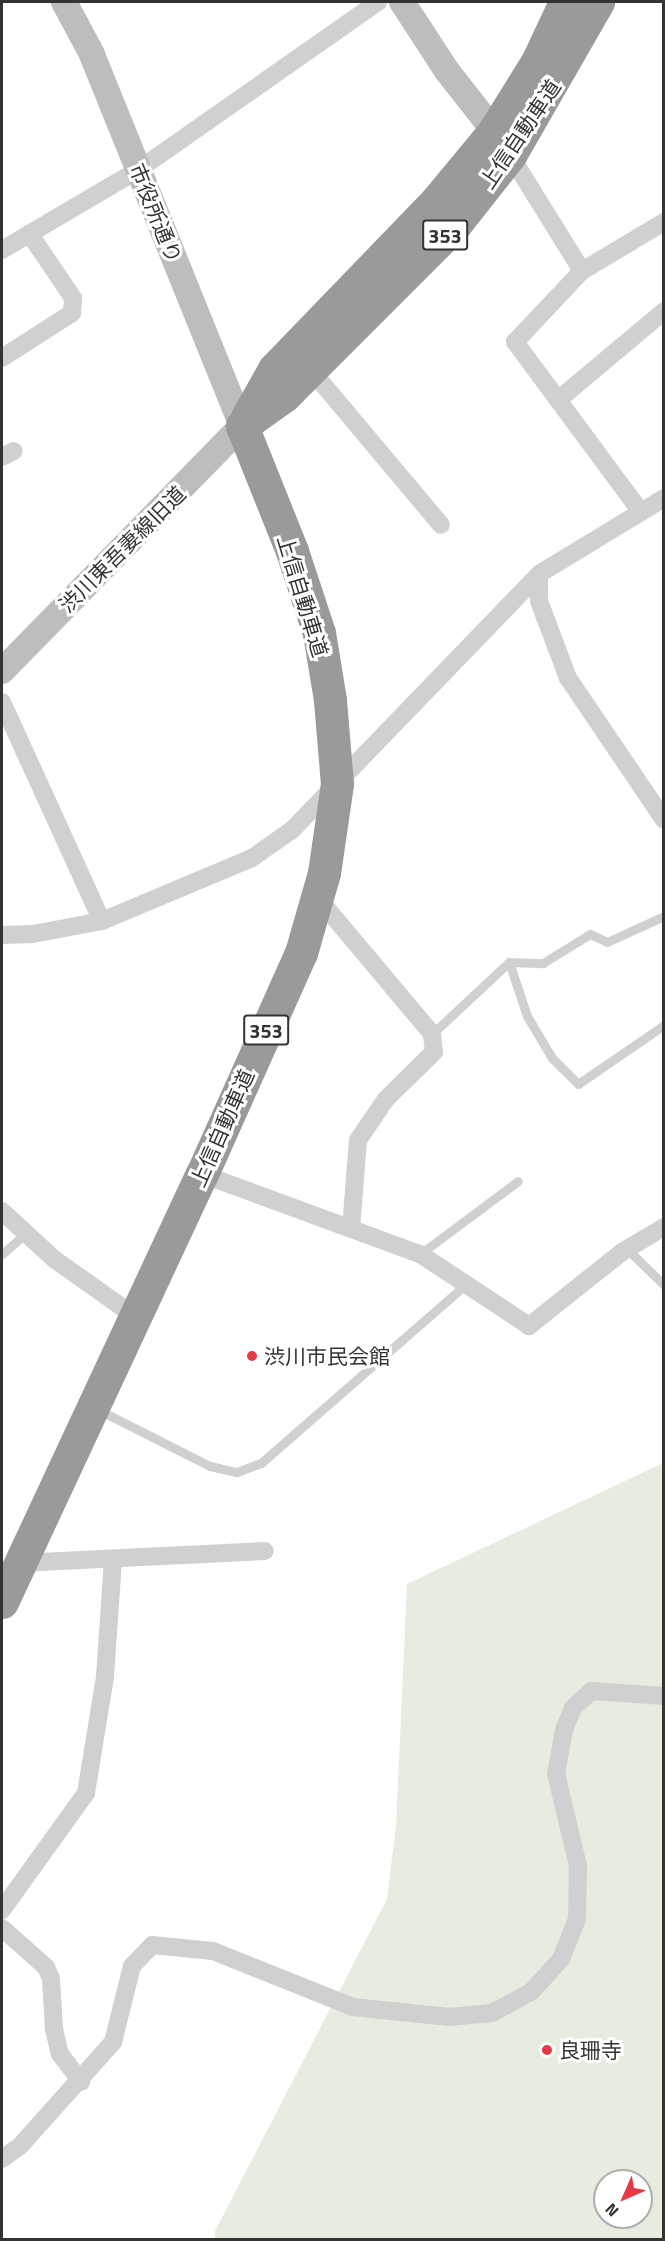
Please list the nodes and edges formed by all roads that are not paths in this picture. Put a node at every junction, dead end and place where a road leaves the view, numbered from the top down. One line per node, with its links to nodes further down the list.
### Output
1 (64, 2): 7 (street, 市役所通り)
2 (378, 2): 7 (street)
3 (402, 2): 6 (street)
4 (565, 2): 6 (highway, 上信自動車道 / 353)
5 (598, 2): 6 (highway, 上信自動車道 / 353)
6 (502, 143): 11 (street); 14 (highway, 上信自動車道 / 353); 16 (highway, 上信自動車道 / 353)
7 (138, 170): 9 (street); 16 (street, 市役所通り)
8 (663, 222): 11 (street)
9 (29, 233): 10 (street); 13 (street)
10 (2, 250)
11 (582, 271): 15 (street)
12 (663, 311): 15 (street)
13 (2, 358)
14 (311, 370): 16 (highway, 上信自動車道 / 353); 19 (street)
15 (558, 400): 18 (street)
16 (242, 426): 21 (street, 渋川東吾妻線旧道); 23 (highway, 上信自動車道 / 353)
17 (663, 498): 18 (street)
18 (641, 512): 20 (street)
19 (441, 525)
20 (539, 574): 23 (street); 24 (street)
21 (2, 671)
22 (2, 702): 27 (street)
23 (337, 783): 25 (highway, 上信自動車道 / 353); 27 (street)
24 (663, 820)
25 (318, 898): 31 (street); 32 (highway, 上信自動車道 / 353)
26 (663, 916): 29 (lane)
27 (102, 921): 28 (street)
28 (2, 935)
29 (508, 962): 30 (lane); 31 (lane)
30 (663, 1025)
31 (432, 1034): 36 (street)
32 (202, 1174): 36 (street); 43 (highway, 上信自動車道 / 353)
33 (518, 1181): 40 (lane)
34 (2, 1211): 37 (street)
35 (663, 1227): 38 (street)
36 (351, 1228): 40 (street)
37 (24, 1234): 39 (lane); 43 (street)
38 (627, 1249): 41 (street); 42 (lane)
39 (2, 1254)
40 (420, 1254): 41 (street)
41 (467, 1283): 44 (lane)
42 (663, 1285)
43 (133, 1315): 44 (highway, 上信自動車道 / 353)
44 (91, 1406): 47 (highway, 上信自動車道 / 353)
45 (265, 1551): 46 (street)
46 (113, 1559): 47 (street); 50 (street)
47 (19, 1563): 48 (highway, 上信自動車道 / 353)
48 (2, 1602)
49 (663, 1696): 52 (street)
50 (2, 1910)
51 (2, 1928): 52 (street)
52 (81, 2082): 53 (street)
53 (2, 2159)

